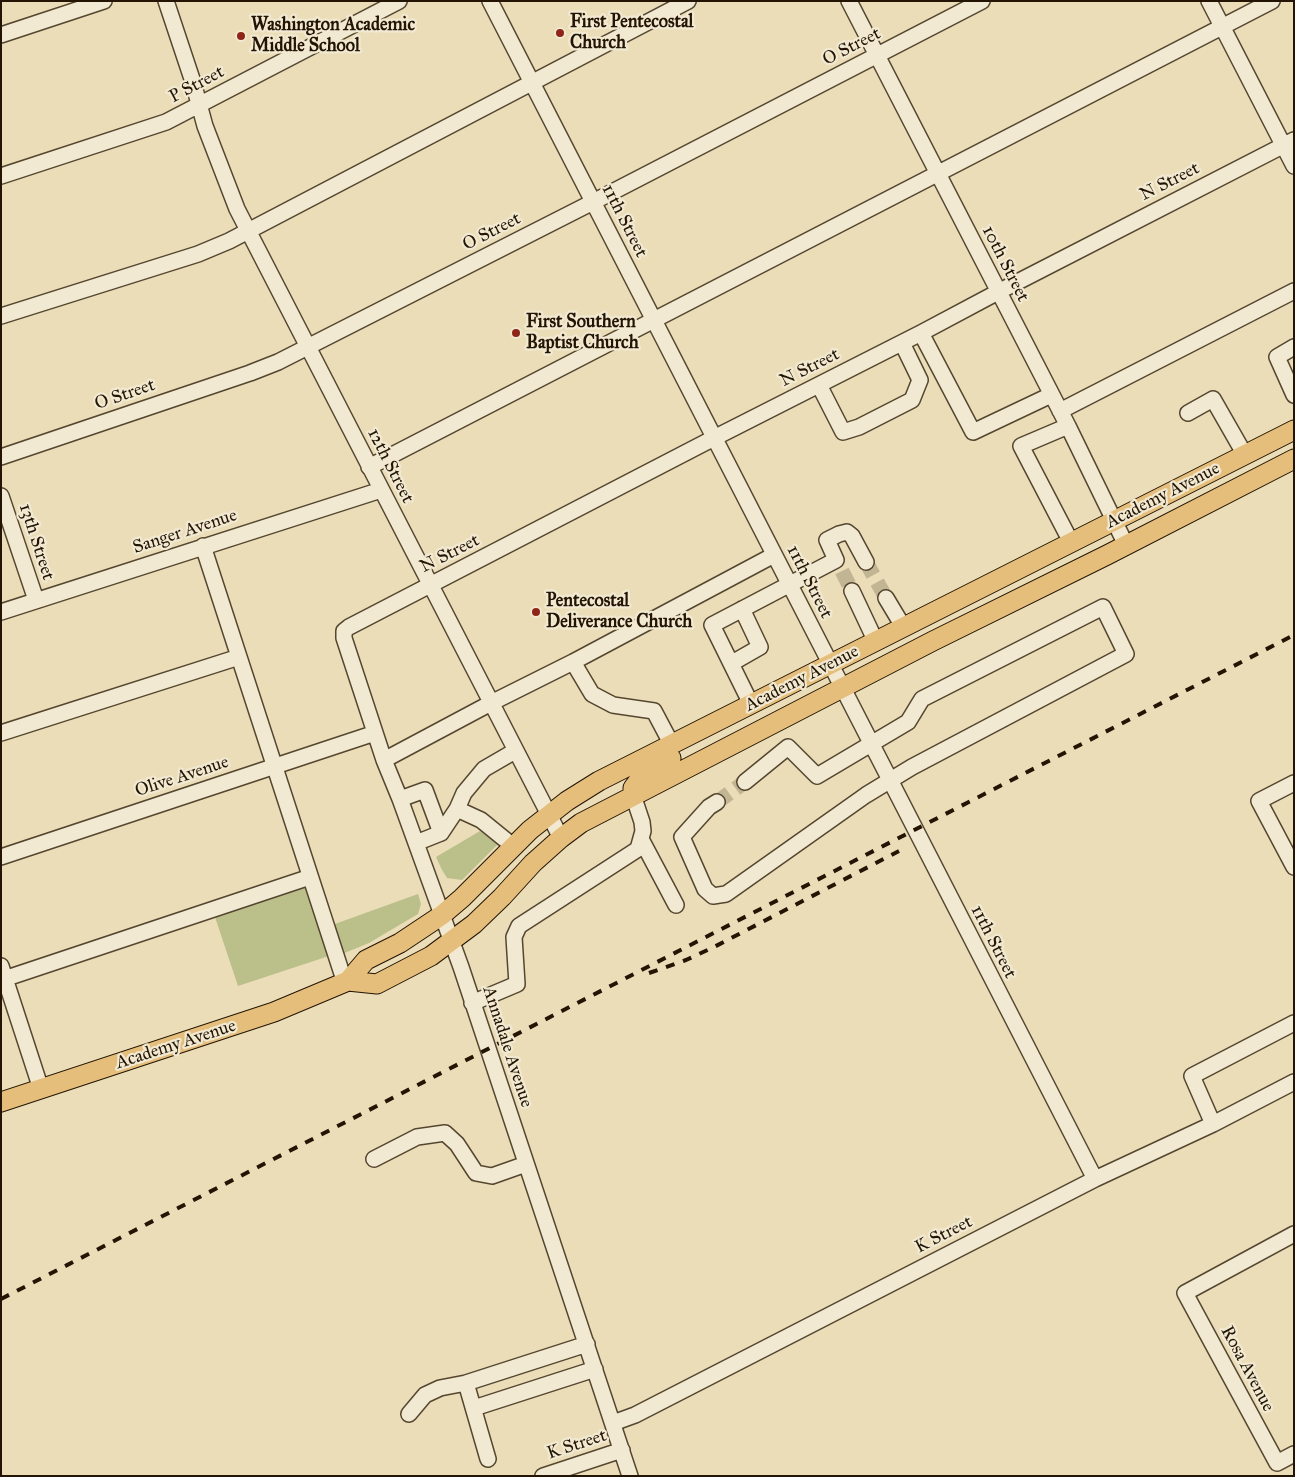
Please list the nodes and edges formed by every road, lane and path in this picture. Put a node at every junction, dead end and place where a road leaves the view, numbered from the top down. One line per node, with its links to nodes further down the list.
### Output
1 (104, 1): 11 (street)
2 (166, 1): 14 (street)
3 (399, 1): 14 (street, P Street)
4 (490, 1): 13 (street, 11th Street)
5 (688, 1): 13 (street)
6 (848, 1): 12 (street, 10th Street)
7 (982, 1): 12 (street, O Street)
8 (1208, 1): 10 (street)
9 (1272, 1): 10 (street)
10 (1222, 27): 15 (street); 17 (street)
11 (1, 35)
12 (876, 56): 17 (street, 10th Street); 19 (street, O Street)
13 (531, 82): 19 (street, 11th Street); 20 (street)
14 (199, 105): 18 (street, P Street); 20 (street, 12th Street)
15 (1288, 142): 16 (street); 22 (street, N Street)
16 (1294, 166)
17 (938, 174): 22 (street, 10th Street); 24 (street)
18 (1, 176)
19 (593, 202): 24 (street, 11th Street); 28 (street, O Street)
20 (248, 231): 23 (street); 28 (street, 12th Street)
21 (1294, 291): 32 (street)
22 (998, 292): 25 (street, N Street); 31 (street, 10th Street)
23 (1, 316)
24 (653, 320): 36 (street, 11th Street); 40 (street)
25 (921, 333): 26 (street, N Street); 31 (street)
26 (902, 343): 29 (street, N Street); 29 (street)
27 (1294, 346): 30 (street)
28 (308, 347): 38 (street, O Street); 40 (street, 12th Street)
29 (818, 385): 36 (street, N Street)
30 (1293, 391)
31 (1051, 394): 32 (street, 10th Street)
32 (1060, 411): 34 (street, 10th Street)
33 (1188, 413): 37 (street)
34 (1068, 426): 43 (street, 10th Street); 44 (street)
35 (1294, 430): 37 (main road, Academy Avenue)
36 (714, 438): 47 (street, 11th Street); 49 (street, N Street)
37 (1244, 455): 43 (main road, Academy Avenue)
38 (1, 457)
39 (1294, 459): 45 (main road, Academy Avenue)
40 (369, 467): 41 (street, 12th Street)
41 (381, 490): 46 (street, Sanger Avenue); 49 (street, 12th Street)
42 (1, 496): 53 (street, 13th Street)
43 (1114, 520): 44 (main road, Academy Avenue); 45 (street, 10th Street)
44 (1071, 542): 56 (main road, Academy Avenue)
45 (1126, 545): 63 (main road, Academy Avenue)
46 (204, 546): 53 (street, Sanger Avenue); 59 (street)
47 (774, 555): 50 (street, 11th Street); 60 (street)
48 (866, 562): 50 (street)
49 (431, 585): 57 (street, N Street); 64 (street, 12th Street)
50 (789, 585): 54 (street); 62 (street, 11th Street)
51 (852, 591): 58 (street)
52 (886, 598): 56 (street)
53 (36, 600): 55 (street, Sanger Avenue)
54 (742, 609): 61 (street); 61 (street)
55 (1, 612)
56 (904, 628): 58 (main road, Academy Avenue)
57 (344, 631): 68 (street, Annadale Avenue)
58 (876, 642): 62 (main road, Academy Avenue)
59 (239, 657): 67 (street); 73 (street)
60 (573, 662): 64 (street); 70 (street)
61 (732, 663): 65 (street)
62 (831, 664): 63 (street, 11th Street); 65 (main road, Academy Avenue)
63 (842, 688): 69 (street, 11th Street); 77 (main road, Academy Avenue)
64 (491, 703): 71 (street, 12th Street); 72 (street)
65 (751, 704): 66 (main road, Academy Avenue)
66 (703, 729): 70 (main road, Academy Avenue); 77 (main road)
67 (1, 733)
68 (375, 733): 72 (street, Annadale Avenue); 73 (street, Olive Avenue)
69 (871, 743): 74 (street, 11th Street); 74 (street); 75 (street)
70 (672, 745): 81 (main road, Academy Avenue)
71 (515, 751): 80 (street); 81 (street, 12th Street)
72 (384, 760): 78 (street, Annadale Avenue)
73 (274, 766): 87 (street, Olive Avenue); 89 (street)
74 (890, 780): 79 (street); 103 (street, 11th Street)
75 (745, 782)
76 (1294, 783): 88 (street)
77 (633, 795): 83 (main road, Academy Avenue); 84 (street)
78 (400, 799): 82 (street); 85 (street, Annadale Avenue)
79 (717, 802)
80 (457, 809): 82 (street); 86 (street)
81 (548, 815): 83 (street, 12th Street); 86 (main road, Academy Avenue)
82 (441, 832): 85 (street)
83 (560, 838): 92 (main road, Academy Avenue)
84 (641, 839): 90 (street); 95 (street)
85 (416, 843): 91 (street, Annadale Avenue)
86 (513, 846): 91 (main road, Academy Avenue)
87 (1, 857)
88 (1294, 866)
89 (310, 877): 93 (street); 94 (street)
90 (676, 905)
91 (442, 915): 92 (street, Annadale Avenue); 94 (main road, Academy Avenue)
92 (452, 942): 94 (main road, Academy Avenue); 95 (street, Annadale Avenue)
93 (3, 975): 98 (street)
94 (346, 982): 98 (main road, Academy Avenue)
95 (472, 1004): 102 (street, Annadale Avenue)
96 (1294, 1023): 100 (street)
97 (1294, 1082): 100 (street, K Street)
98 (41, 1089): 99 (main road, Academy Avenue)
99 (1, 1102)
100 (1213, 1124): 103 (street, K Street)
101 (374, 1159): 102 (street)
102 (526, 1164): 105 (street, Annadale Avenue)
103 (1095, 1179): 110 (street, K Street)
104 (1294, 1234): 112 (street, Rosa Avenue)
105 (587, 1344): 106 (street, Annadale Avenue); 107 (street)
106 (595, 1369): 108 (street); 110 (street, Annadale Avenue)
107 (466, 1383): 108 (street); 109 (street)
108 (474, 1408): 113 (street)
109 (409, 1414)
110 (613, 1423): 111 (street, Annadale Avenue)
111 (622, 1450): 114 (street, K Street); 115 (street, Annadale Avenue)
112 (1294, 1454)
113 (488, 1458)
114 (543, 1476)
115 (630, 1476)

